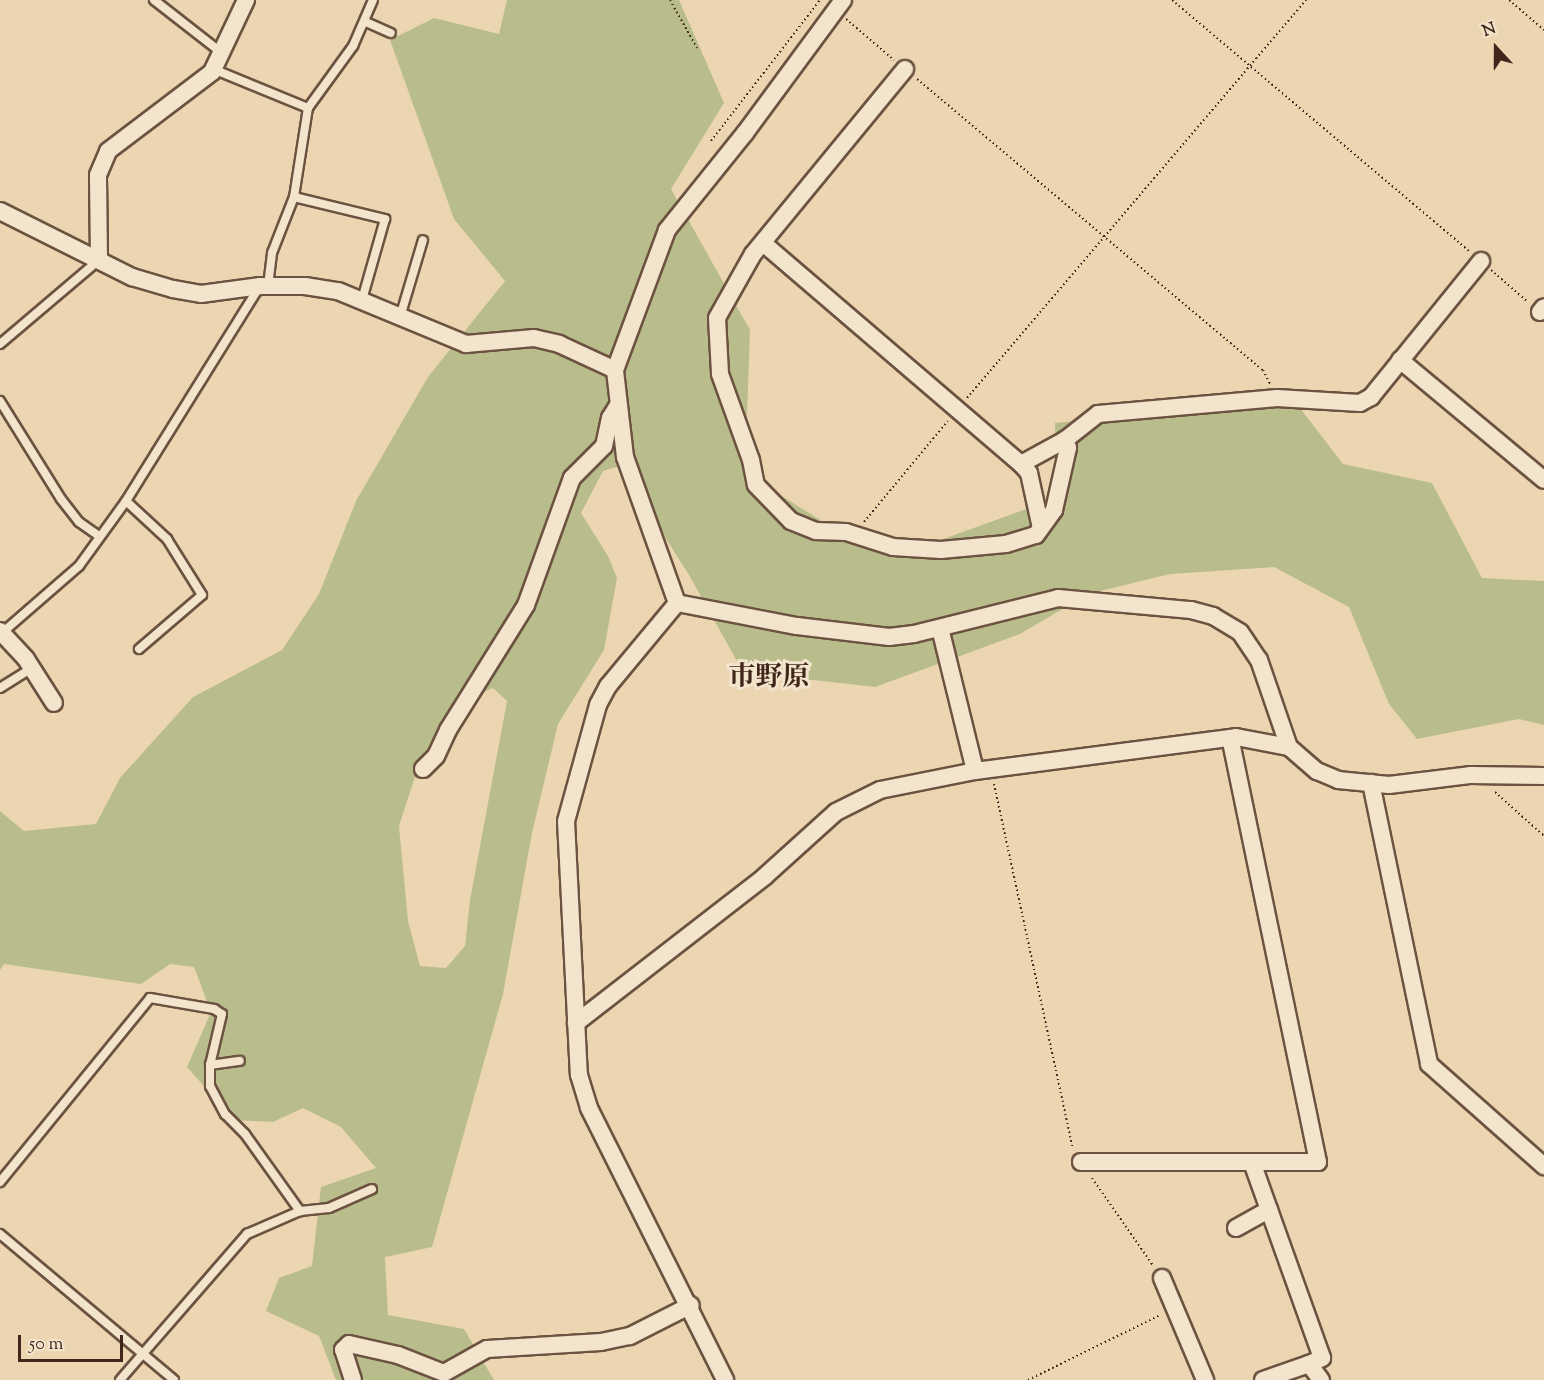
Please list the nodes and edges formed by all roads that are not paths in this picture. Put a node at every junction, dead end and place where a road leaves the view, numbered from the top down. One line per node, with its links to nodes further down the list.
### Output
1 (154, 0): 7 (lane)
2 (246, 0): 7 (street)
3 (373, 0): 5 (lane)
4 (838, 5): 22 (street)
5 (366, 22): 6 (lane); 10 (lane)
6 (392, 33)
7 (223, 54): 8 (street)
8 (213, 69): 10 (lane); 15 (street)
9 (905, 69): 14 (street)
10 (308, 108): 11 (lane)
11 (294, 197): 17 (lane); 18 (lane)
12 (0, 211): 15 (street)
13 (423, 240): 19 (lane)
14 (763, 243): 26 (street); 29 (street)
15 (99, 259): 17 (street); 20 (lane)
16 (1481, 261): 21 (street)
17 (264, 286): 18 (street); 28 (lane)
18 (362, 300): 19 (street)
19 (400, 317): 22 (street)
20 (0, 344)
21 (1400, 360): 25 (street); 27 (street)
22 (615, 370): 24 (street)
23 (0, 401): 30 (lane)
24 (618, 405): 31 (street); 40 (street)
25 (1065, 440): 26 (street); 29 (street)
26 (1021, 464): 29 (street)
27 (1544, 480)
28 (126, 501): 30 (lane); 34 (lane)
29 (1041, 528)
30 (99, 536): 33 (lane)
31 (676, 603): 32 (street); 44 (street)
32 (940, 628): 39 (street); 41 (street)
33 (2, 632): 35 (street)
34 (139, 649)
35 (31, 669): 36 (lane); 37 (street)
36 (0, 688)
37 (54, 703)
38 (1230, 738): 39 (street); 41 (street); 48 (street)
39 (1289, 747): 43 (street)
40 (423, 770)
41 (983, 771): 44 (street)
42 (1544, 776): 43 (street)
43 (1371, 783): 49 (street)
44 (576, 1023): 57 (street)
45 (240, 1061): 46 (lane)
46 (210, 1065): 50 (lane); 53 (lane)
47 (1081, 1162): 48 (street)
48 (1253, 1165): 52 (street)
49 (1544, 1166)
50 (0, 1182)
51 (372, 1189): 53 (lane)
52 (1269, 1210): 54 (street); 59 (street)
53 (300, 1211): 58 (lane)
54 (1236, 1228)
55 (0, 1234): 58 (lane)
56 (1162, 1278): 64 (street)
57 (691, 1305): 62 (street); 63 (street)
58 (142, 1354): 60 (lane); 61 (lane)
59 (1309, 1365): 65 (street); 66 (street)
60 (120, 1380)
61 (174, 1380)
62 (353, 1380)
63 (725, 1380)
64 (1205, 1380)
65 (1263, 1380)
66 (1321, 1380)

